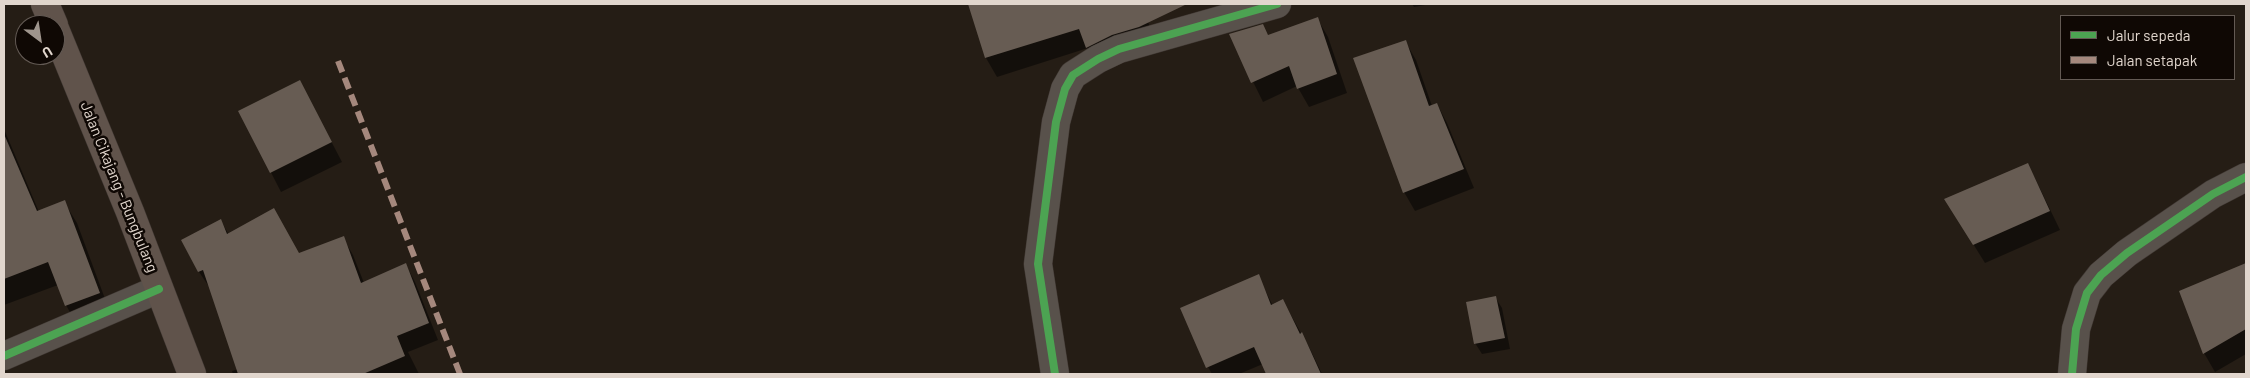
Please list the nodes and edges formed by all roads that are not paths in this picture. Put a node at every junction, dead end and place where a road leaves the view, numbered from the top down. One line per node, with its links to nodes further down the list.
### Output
1 (1277, 4): 7 (street)
2 (65, 53): 4 (main road, Jalan Cikajang - Bungbulang)
3 (2246, 178): 8 (street)
4 (159, 289): 5 (street); 6 (main road, Jalan Cikajang - Bungbulang)
5 (4, 356)
6 (192, 374)
7 (1055, 374)
8 (2072, 374)

